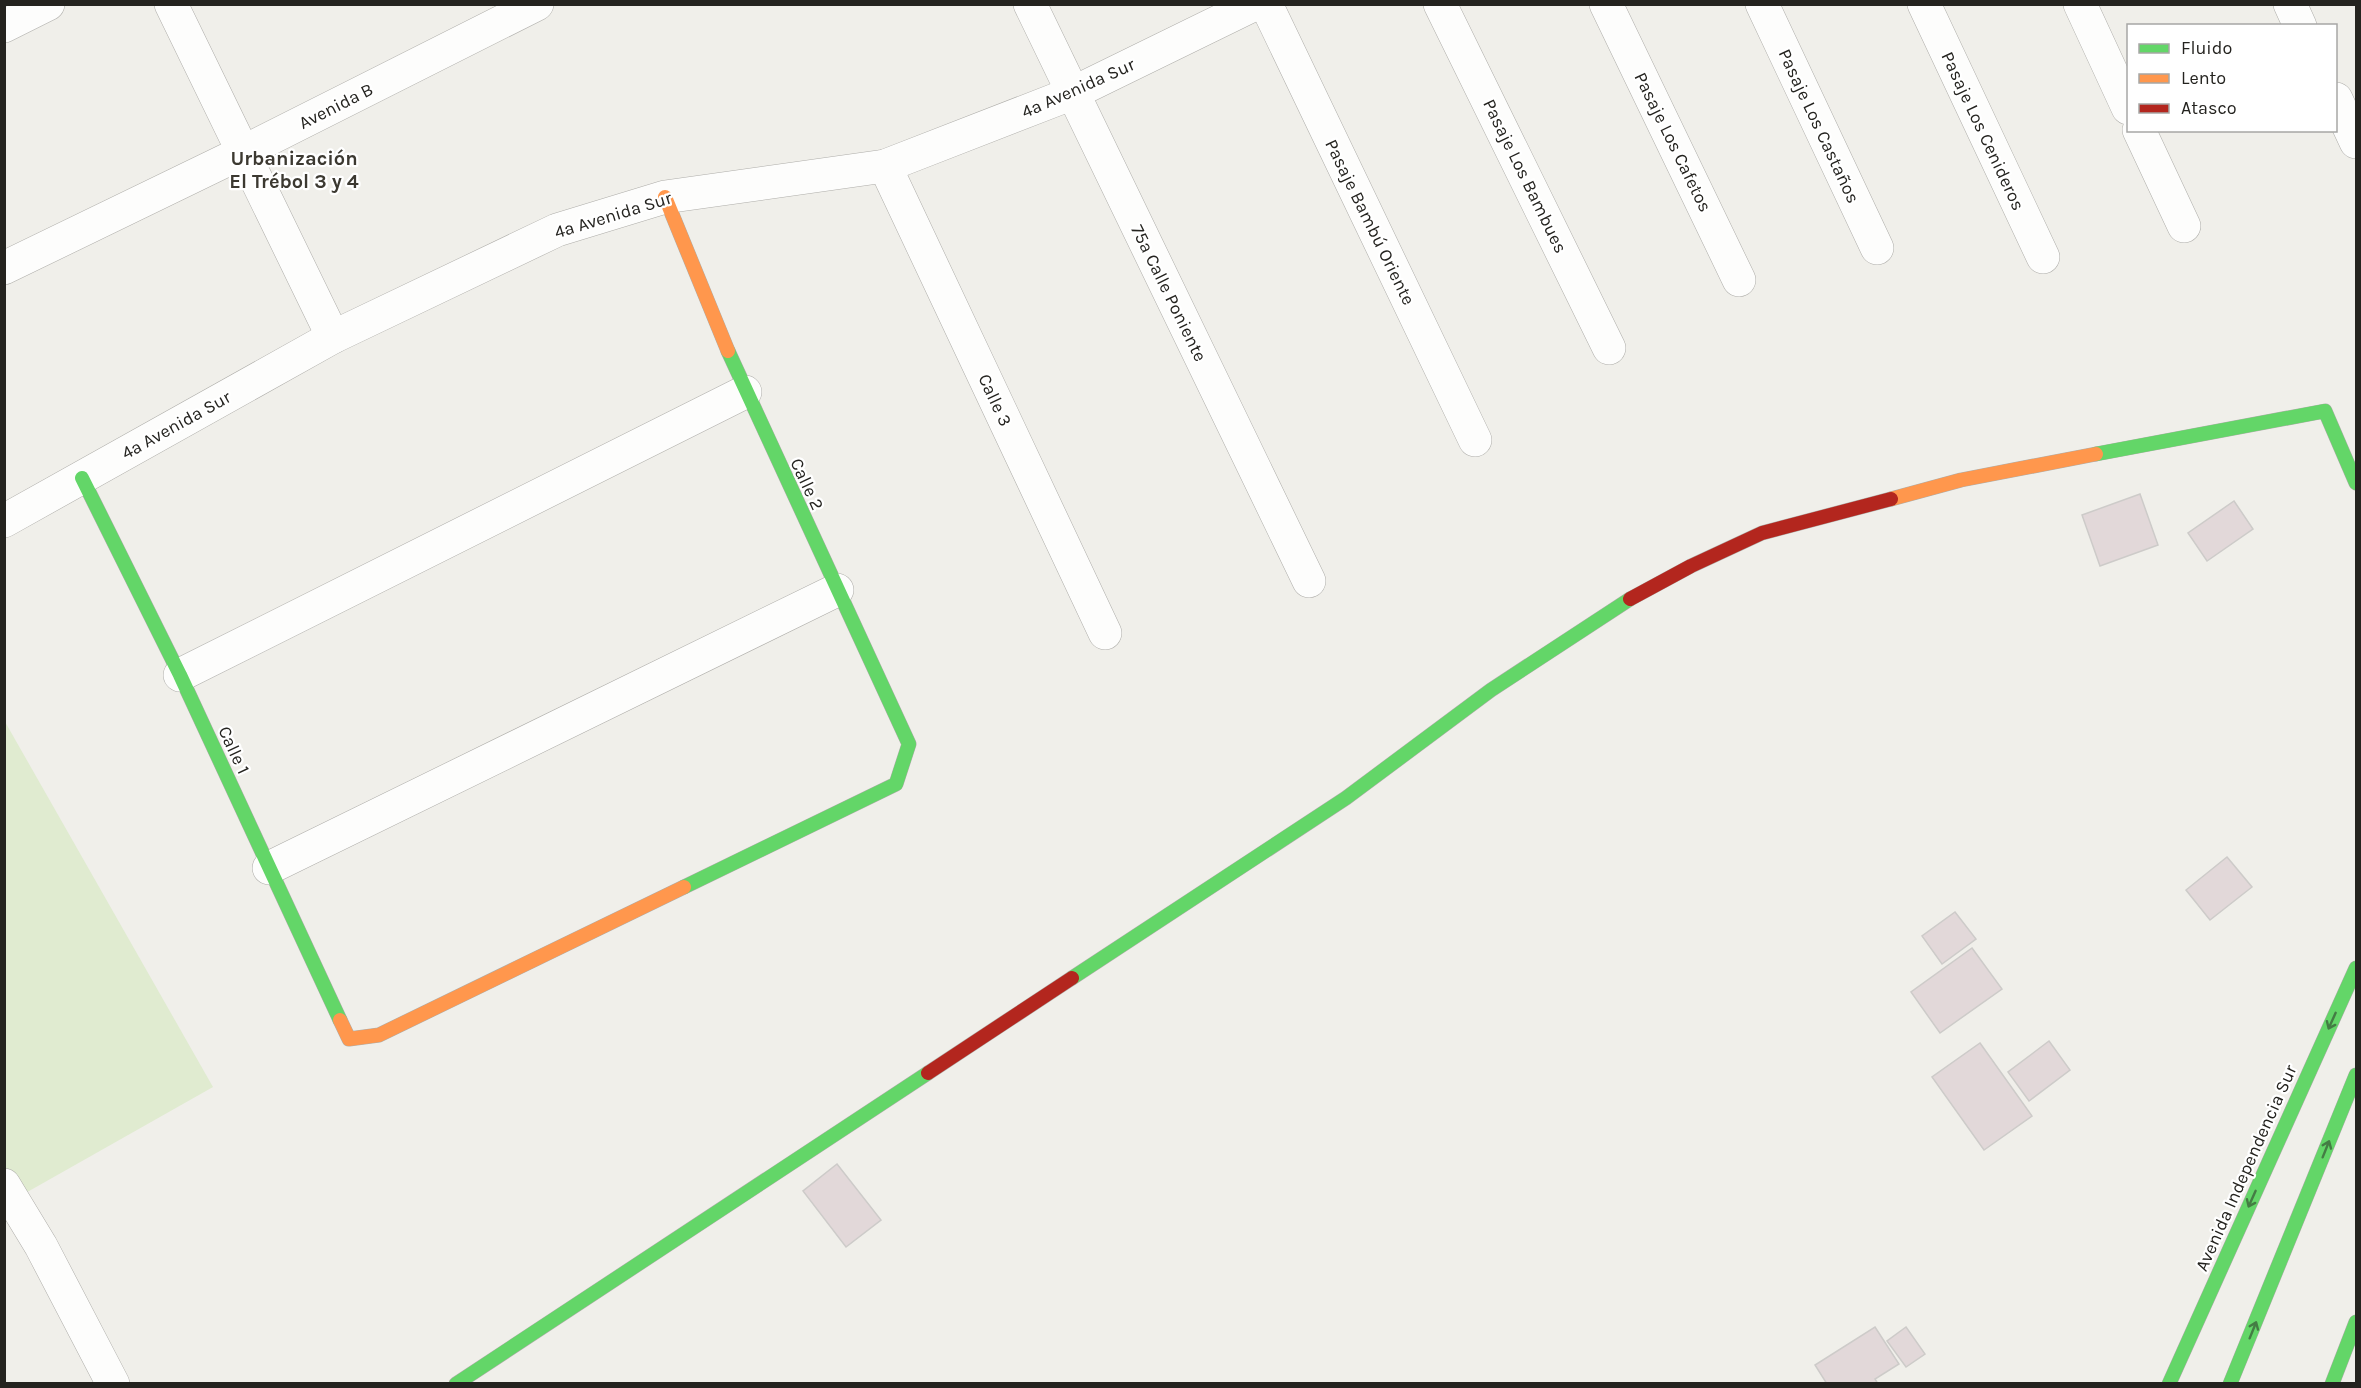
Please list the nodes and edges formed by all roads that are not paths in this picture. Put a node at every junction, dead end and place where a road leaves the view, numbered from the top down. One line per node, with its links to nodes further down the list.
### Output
1 (48, 4): 14 (street)
2 (171, 4): 20 (street)
3 (537, 4): 20 (street, Avenida B)
4 (1030, 4): 15 (street, 75a Calle Poniente)
5 (1255, 4): 15 (street, 4a Avenida Sur)
6 (1266, 4): 31 (street, Pasaje Bambú Oriente)
7 (1440, 4): 29 (street, Pasaje Los Bambues)
8 (1606, 4): 27 (street, Pasaje Los Cafetos)
9 (1762, 4): 24 (street, Pasaje Los Castaños)
10 (1924, 4): 25 (street, Pasaje Los Cenideros)
11 (2080, 4): 17 (street)
12 (2290, 4): 13 (street)
13 (2299, 24)
14 (4, 26)
15 (1073, 93): 21 (street, 4a Avenida Sur); 35 (street, 75a Calle Poniente)
16 (2344, 105): 19 (street)
17 (2127, 106)
18 (2140, 132): 23 (street)
19 (2356, 142)
20 (241, 153): 26 (street, Avenida B); 28 (street)
21 (885, 166): 22 (street, 4a Avenida Sur); 37 (street, Calle 3)
22 (665, 197): 28 (street, 4a Avenida Sur); 30 (main road, Calle 2)
23 (2184, 226)
24 (1877, 248)
25 (2043, 257)
26 (4, 268)
27 (1739, 280)
28 (333, 337): 32 (street, 4a Avenida Sur)
29 (1609, 348)
30 (744, 392): 36 (main road, Calle 2); 38 (street)
31 (1474, 440)
32 (82, 478): 34 (street, 4a Avenida Sur); 38 (main road, Calle 1)
33 (2356, 483): 46 (main road)
34 (4, 521)
35 (1309, 581)
36 (837, 590): 39 (street); 41 (main road, Calle 2)
37 (1105, 633)
38 (180, 675): 39 (main road, Calle 1)
39 (269, 868): 41 (main road, Calle 1)
40 (2356, 968): 47 (main road, Avenida Independencia Sur, one-way to 47)
41 (349, 1039)
42 (2356, 1075): 48 (main road, one-way to 42)
43 (4, 1185): 45 (street)
44 (2356, 1322): 49 (main road)
45 (112, 1383)
46 (456, 1383)
47 (2169, 1383)
48 (2230, 1383)
49 (2332, 1383)

